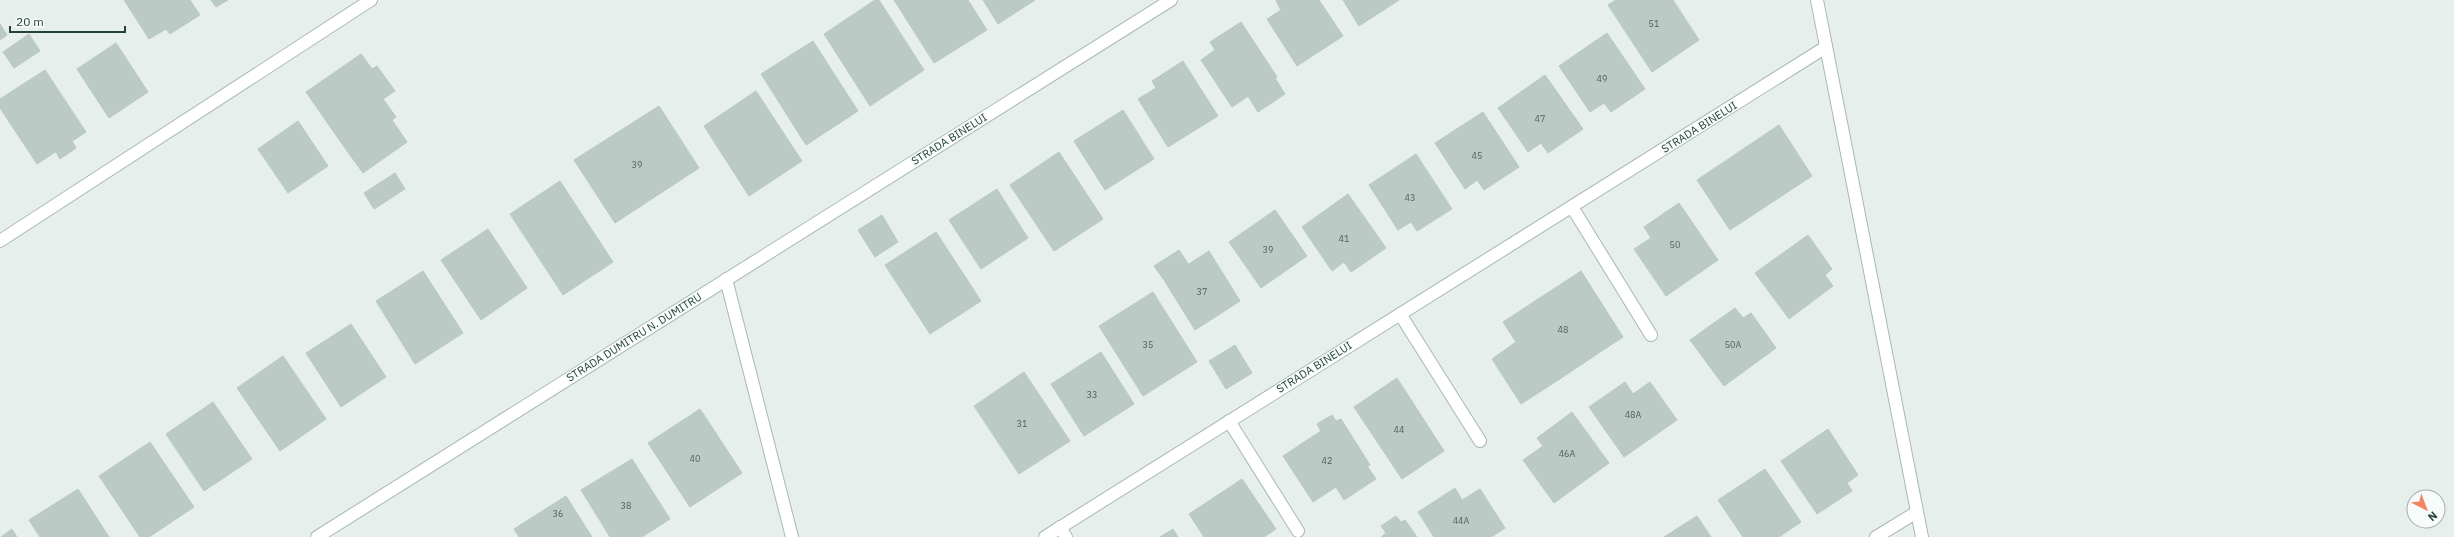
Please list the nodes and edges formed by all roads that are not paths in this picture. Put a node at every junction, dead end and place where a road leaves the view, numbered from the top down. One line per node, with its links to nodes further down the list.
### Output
1 (371, 0): 6 (street)
2 (1171, 0): 7 (street, STRADA BINELUI)
3 (1817, 0): 4 (street)
4 (1826, 47): 5 (street, STRADA BINELUI); 12 (street)
5 (1572, 207): 8 (street, STRADA BINELUI); 9 (street)
6 (0, 240)
7 (726, 279): 15 (street, STRADA DUMITRU N. DUMITRU); 16 (street)
8 (1400, 314): 10 (street, STRADA BINELUI); 11 (street)
9 (1651, 335)
10 (1229, 421): 13 (street); 14 (street, STRADA BINELUI)
11 (1480, 441)
12 (1916, 512): 18 (street); 19 (street)
13 (1298, 531)
14 (1063, 532): 17 (street, STRADA BINELUI)
15 (317, 537)
16 (792, 537)
17 (1044, 537)
18 (1876, 537)
19 (1922, 537)

